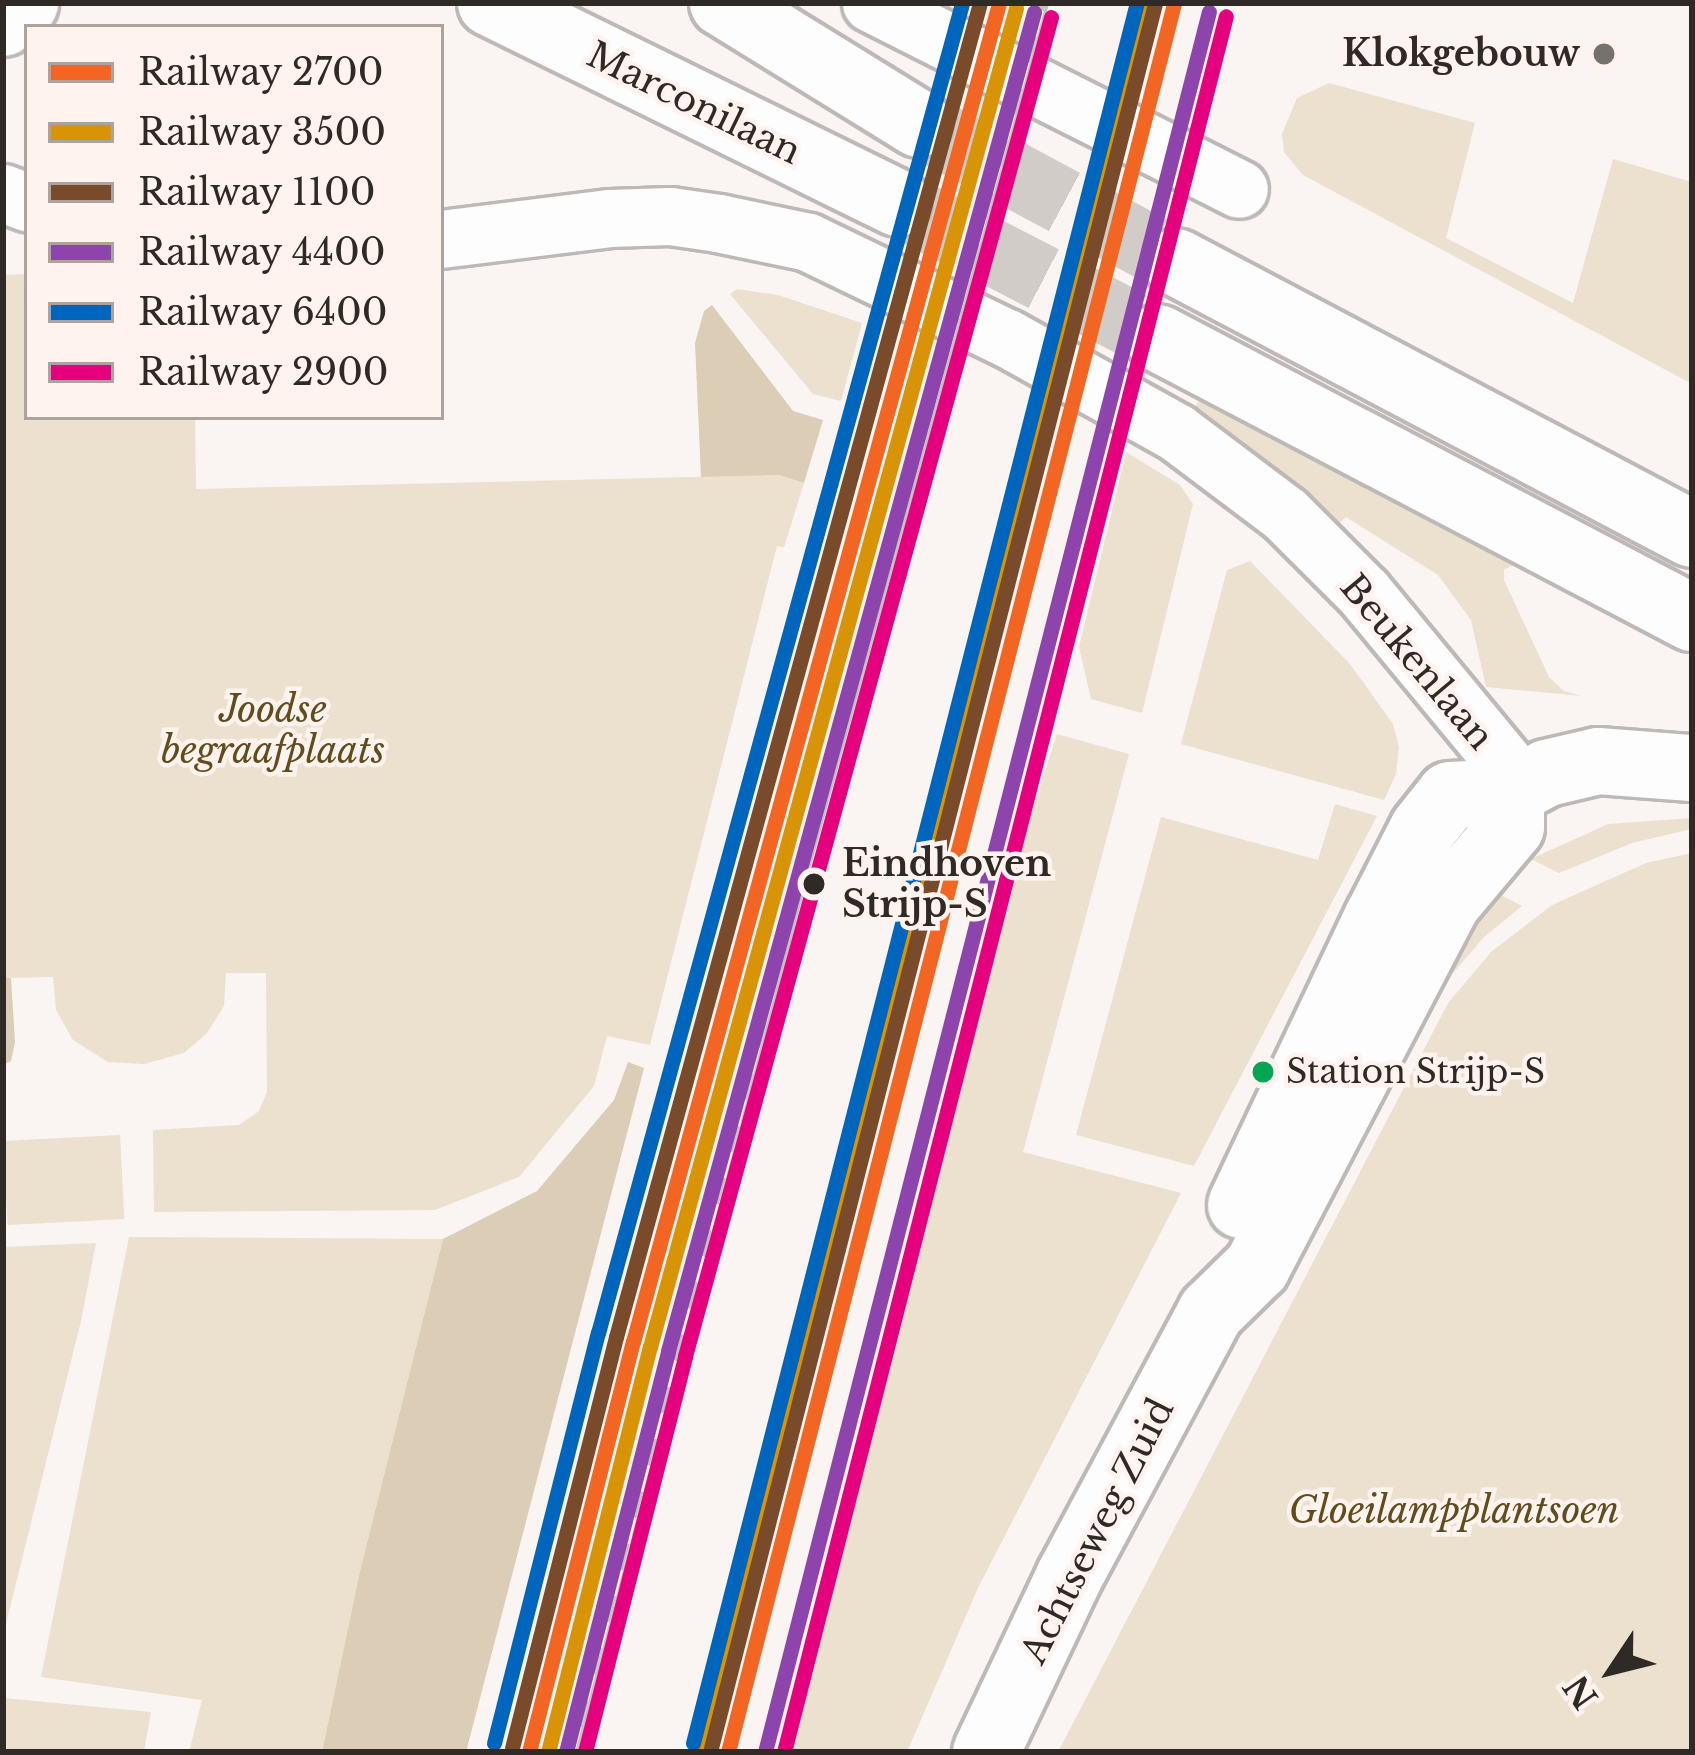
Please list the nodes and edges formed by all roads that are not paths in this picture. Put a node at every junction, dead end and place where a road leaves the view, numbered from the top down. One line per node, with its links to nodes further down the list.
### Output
1 (25, 3): 5 (main road)
2 (491, 3): 8 (main road, Marconilaan)
3 (723, 3): 6 (main road)
4 (871, 3): 7 (street)
5 (3, 23)
6 (919, 124)
7 (1239, 190)
8 (897, 203)
9 (444, 239): 15 (street, Beukenlaan)
10 (1176, 262): 12 (main road)
11 (1158, 338): 13 (main road)
12 (1692, 534)
13 (1692, 618)
14 (1692, 768): 15 (main road, Beukenlaan)
15 (1516, 788): 16 (main road, Achtseweg Zuid)
16 (986, 1752)

